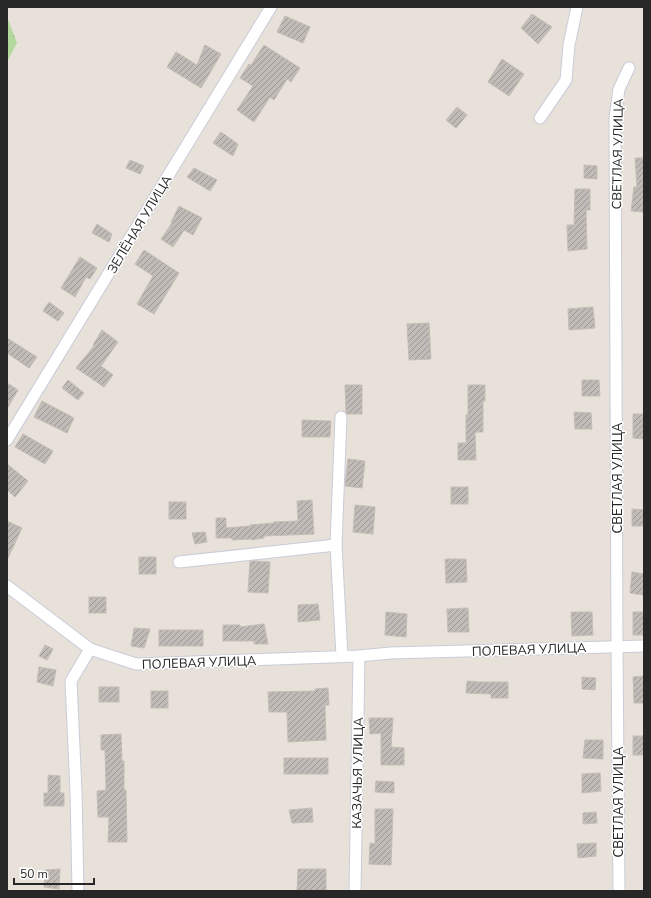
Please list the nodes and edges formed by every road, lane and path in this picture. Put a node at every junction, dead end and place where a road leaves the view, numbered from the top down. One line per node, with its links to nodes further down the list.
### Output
1 (271, 7): 6 (street, ЗЕЛЁНАЯ УЛИЦА)
2 (577, 7): 4 (street)
3 (629, 68): 10 (street, СВЕТЛАЯ УЛИЦА)
4 (540, 118)
5 (341, 417): 7 (street)
6 (7, 440)
7 (336, 545): 8 (street); 13 (street)
8 (179, 562)
9 (7, 586): 12 (street, ПОЛЕВАЯ УЛИЦА)
10 (617, 646): 11 (street, ПОЛЕВАЯ УЛИЦА); 14 (street, ПОЛЕВАЯ УЛИЦА); 17 (street, СВЕТЛАЯ УЛИЦА)
11 (644, 646)
12 (90, 649): 13 (street, ПОЛЕВАЯ УЛИЦА); 15 (street)
13 (342, 656): 14 (street, ПОЛЕВАЯ УЛИЦА)
14 (359, 656): 16 (street, КАЗАЧЬЯ УЛИЦА)
15 (78, 891)
16 (355, 891)
17 (619, 891)

